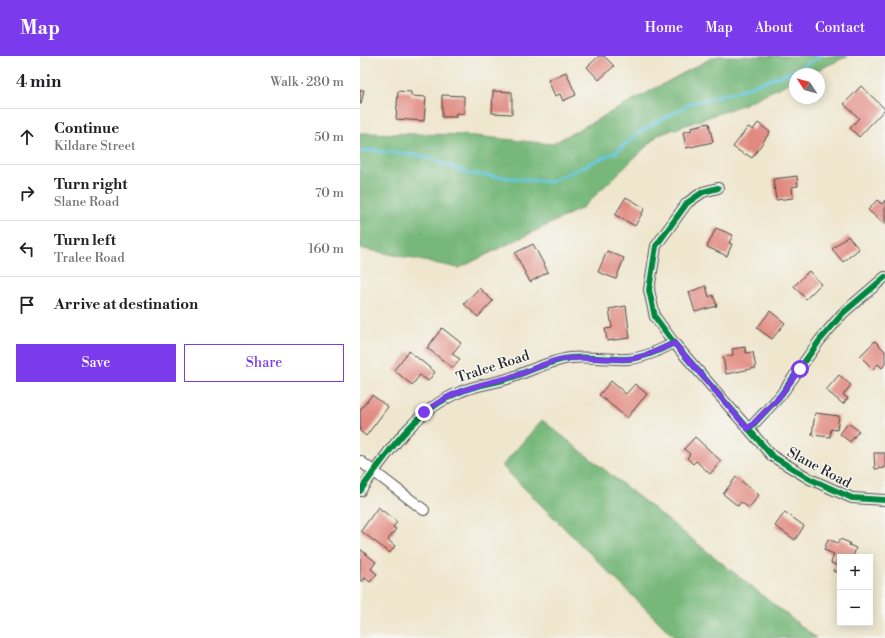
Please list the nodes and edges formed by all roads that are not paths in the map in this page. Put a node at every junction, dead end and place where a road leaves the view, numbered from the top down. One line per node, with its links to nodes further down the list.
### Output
1 (718, 188): 3 (street, Slane Road)
2 (885, 277): 4 (street)
3 (674, 343): 4 (street, Slane Road); 6 (street, Tralee Road)
4 (748, 429): 8 (street, Slane Road)
5 (360, 461): 6 (street)
6 (374, 472): 7 (street, Tralee Road); 9 (street)
7 (360, 491)
8 (885, 500)
9 (424, 510)

